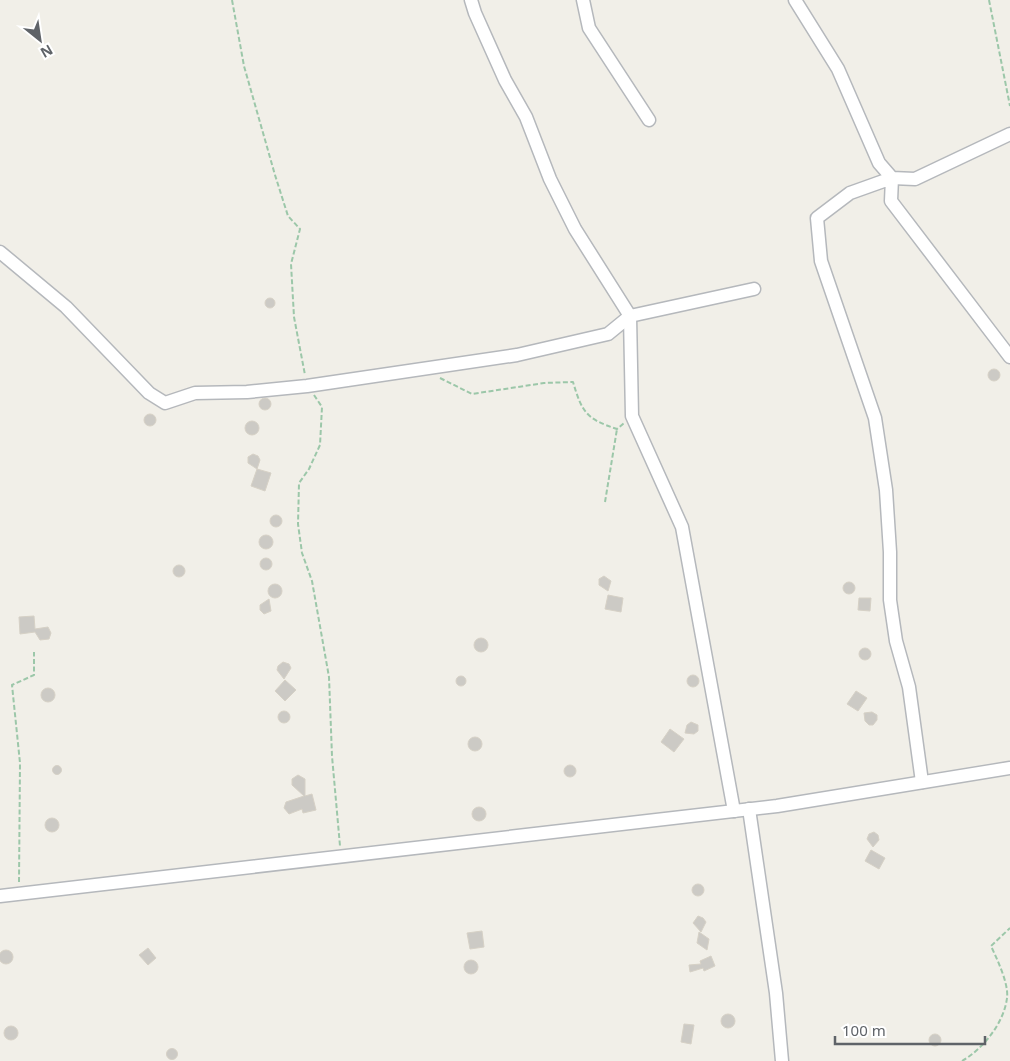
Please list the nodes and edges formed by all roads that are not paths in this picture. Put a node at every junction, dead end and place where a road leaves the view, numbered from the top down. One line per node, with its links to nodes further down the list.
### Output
1 (471, 0): 9 (street)
2 (583, 0): 4 (street)
3 (798, 1): 6 (street)
4 (649, 120)
5 (1010, 134): 6 (street)
6 (892, 178): 10 (street); 12 (street)
7 (0, 252): 9 (street)
8 (754, 289): 9 (street)
9 (630, 316): 14 (street)
10 (1010, 357)
11 (1010, 768): 12 (street)
12 (922, 782): 13 (street)
13 (749, 809): 14 (street); 16 (street)
14 (734, 811): 15 (street)
15 (0, 896)
16 (782, 1061)

